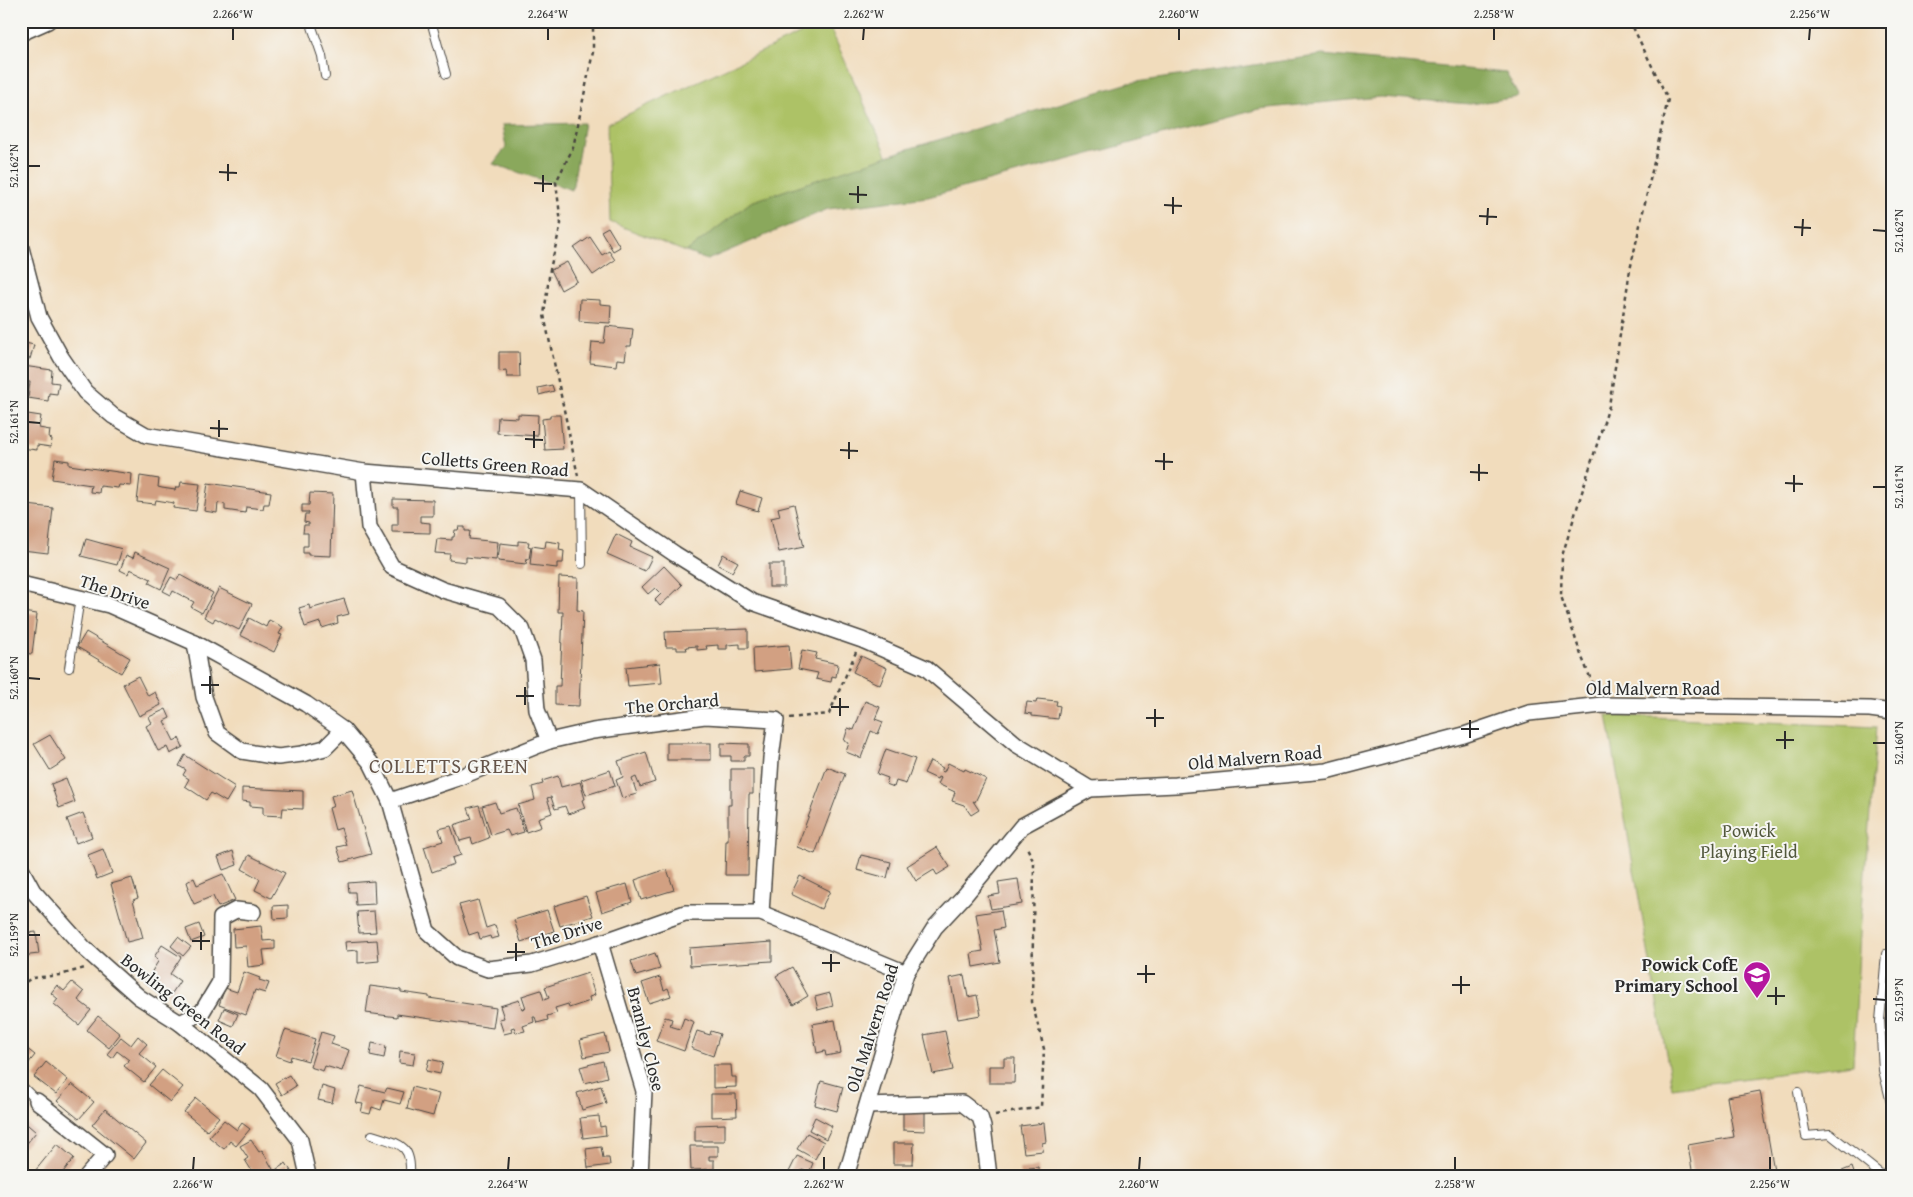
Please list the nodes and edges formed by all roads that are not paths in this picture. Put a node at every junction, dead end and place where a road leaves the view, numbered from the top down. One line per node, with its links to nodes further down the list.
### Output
1 (48, 21): 4 (street)
2 (310, 21): 6 (lane)
3 (431, 21): 5 (lane)
4 (21, 33)
5 (446, 74)
6 (325, 76)
7 (21, 248): 8 (street, Colletts Green Road)
8 (24, 273): 9 (street, Colletts Green Road)
9 (364, 472): 10 (street, Colletts Green Road); 18 (street)
10 (581, 490): 11 (lane); 19 (street, Colletts Green Road)
11 (582, 564)
12 (21, 584): 13 (street, The Drive)
13 (80, 598): 14 (street, The Drive); 15 (lane)
14 (195, 643): 17 (street, The Drive); 17 (street)
15 (69, 668)
16 (1892, 712): 19 (street, Old Malvern Road)
17 (343, 730): 20 (street, The Drive)
18 (549, 741): 20 (street, The Orchard); 23 (street, The Orchard)
19 (1090, 789): 26 (street, Old Malvern Road)
20 (390, 801): 24 (street, The Drive)
21 (21, 869): 27 (street, Bowling Green Road)
22 (253, 912): 27 (street)
23 (761, 912): 24 (street, The Drive); 26 (street, The Drive)
24 (600, 943): 37 (street, Bramley Close)
25 (1886, 954): 32 (lane)
26 (906, 973): 31 (street, Old Malvern Road)
27 (180, 1023): 35 (street, Bowling Green Road)
28 (21, 1085): 30 (lane)
29 (1798, 1092): 40 (lane)
30 (37, 1100): 34 (street)
31 (867, 1106): 38 (street, Old Malvern Road); 39 (street)
32 (1892, 1107)
33 (372, 1134): 36 (lane)
34 (88, 1176)
35 (307, 1176)
36 (410, 1176)
37 (640, 1176)
38 (846, 1176)
39 (989, 1176)
40 (1883, 1176)

